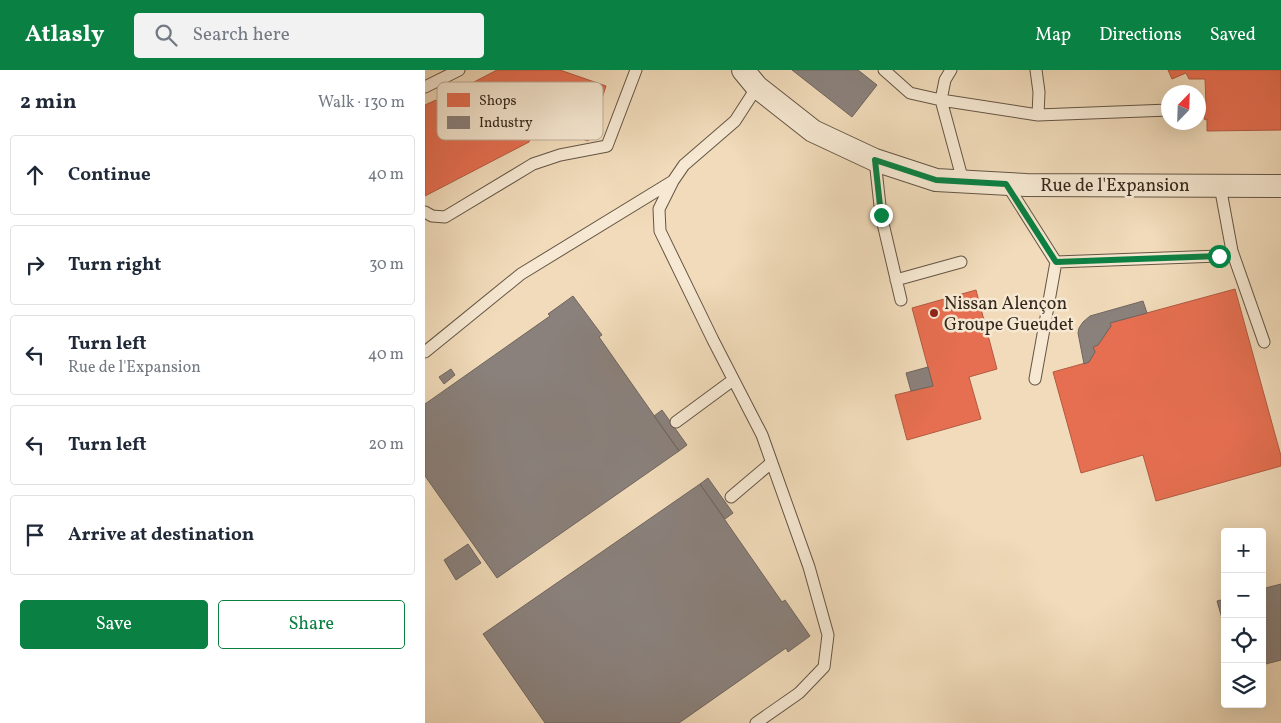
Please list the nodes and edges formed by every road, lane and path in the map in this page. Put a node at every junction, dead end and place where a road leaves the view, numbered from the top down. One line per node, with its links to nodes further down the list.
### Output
1 (459, 70): 7 (lane)
2 (636, 70): 17 (lane)
3 (884, 70): 8 (lane)
4 (951, 70): 8 (lane)
5 (1036, 70): 10 (lane)
6 (750, 78): 11 (street, Rue de l'Expansion); 12 (lane)
7 (425, 87)
8 (941, 100): 10 (lane); 13 (lane)
9 (1161, 110): 10 (lane)
10 (1038, 115)
11 (875, 160): 13 (street, Rue de l'Expansion); 21 (lane)
12 (673, 181): 24 (lane); 25 (lane)
13 (963, 181): 14 (street, Rue de l'Expansion)
14 (1006, 184): 15 (street, Rue de l'Expansion); 20 (lane)
15 (1220, 186): 16 (street, Rue de l'Expansion); 18 (lane)
16 (1281, 186)
17 (425, 212)
18 (1232, 251): 20 (lane); 23 (lane)
19 (961, 262): 21 (lane)
20 (1056, 262): 26 (lane)
21 (897, 280): 22 (lane)
22 (901, 300)
23 (1264, 342)
24 (425, 352)
25 (733, 380): 27 (lane); 28 (lane)
26 (1035, 380)
27 (676, 422)
28 (771, 463): 29 (lane); 30 (lane)
29 (731, 497)
30 (756, 723)

